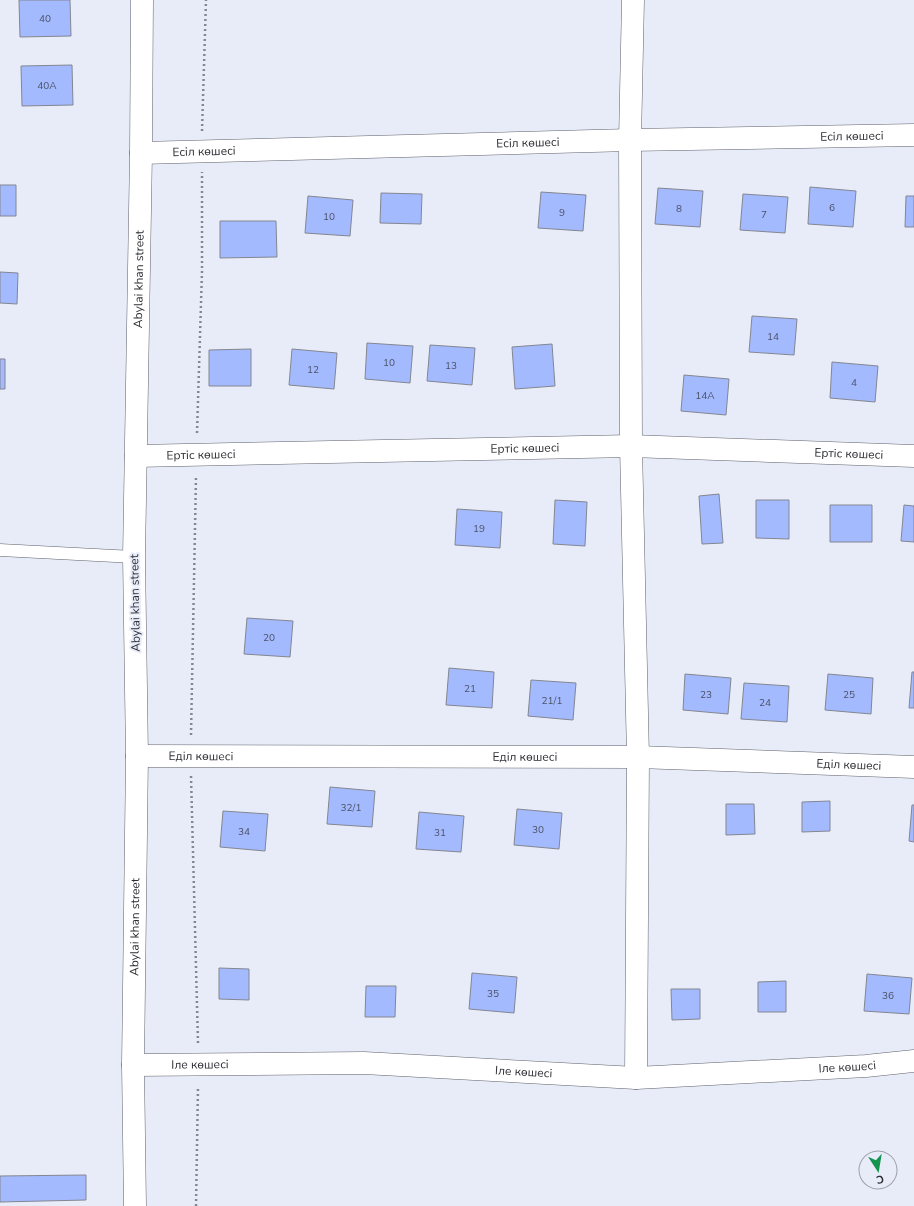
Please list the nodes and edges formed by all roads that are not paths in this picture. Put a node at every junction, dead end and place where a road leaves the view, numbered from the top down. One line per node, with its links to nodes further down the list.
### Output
1 (142, 0): 5 (street, Abylai khan street)
2 (633, 0): 4 (street)
3 (914, 135): 4 (street, Есіл көшесі)
4 (630, 140): 5 (street, Есіл көшесі); 6 (street)
5 (141, 153): 7 (street, Abylai khan street)
6 (631, 446): 7 (street, Ертіс көшесі); 8 (street, Ертіс көшесі); 12 (street)
7 (136, 456): 10 (street, Abylai khan street)
8 (914, 456)
9 (0, 550): 10 (lane)
10 (134, 557): 11 (street, Abylai khan street)
11 (137, 756): 12 (street, Еділ көшесі); 15 (street, Abylai khan street)
12 (638, 757): 13 (street, Еділ көшесі); 16 (street)
13 (914, 767)
14 (914, 1061): 16 (street, Іле көшесі)
15 (133, 1065): 16 (street, Іле көшесі); 17 (street, Abylai khan street)
16 (636, 1078)
17 (135, 1206)

